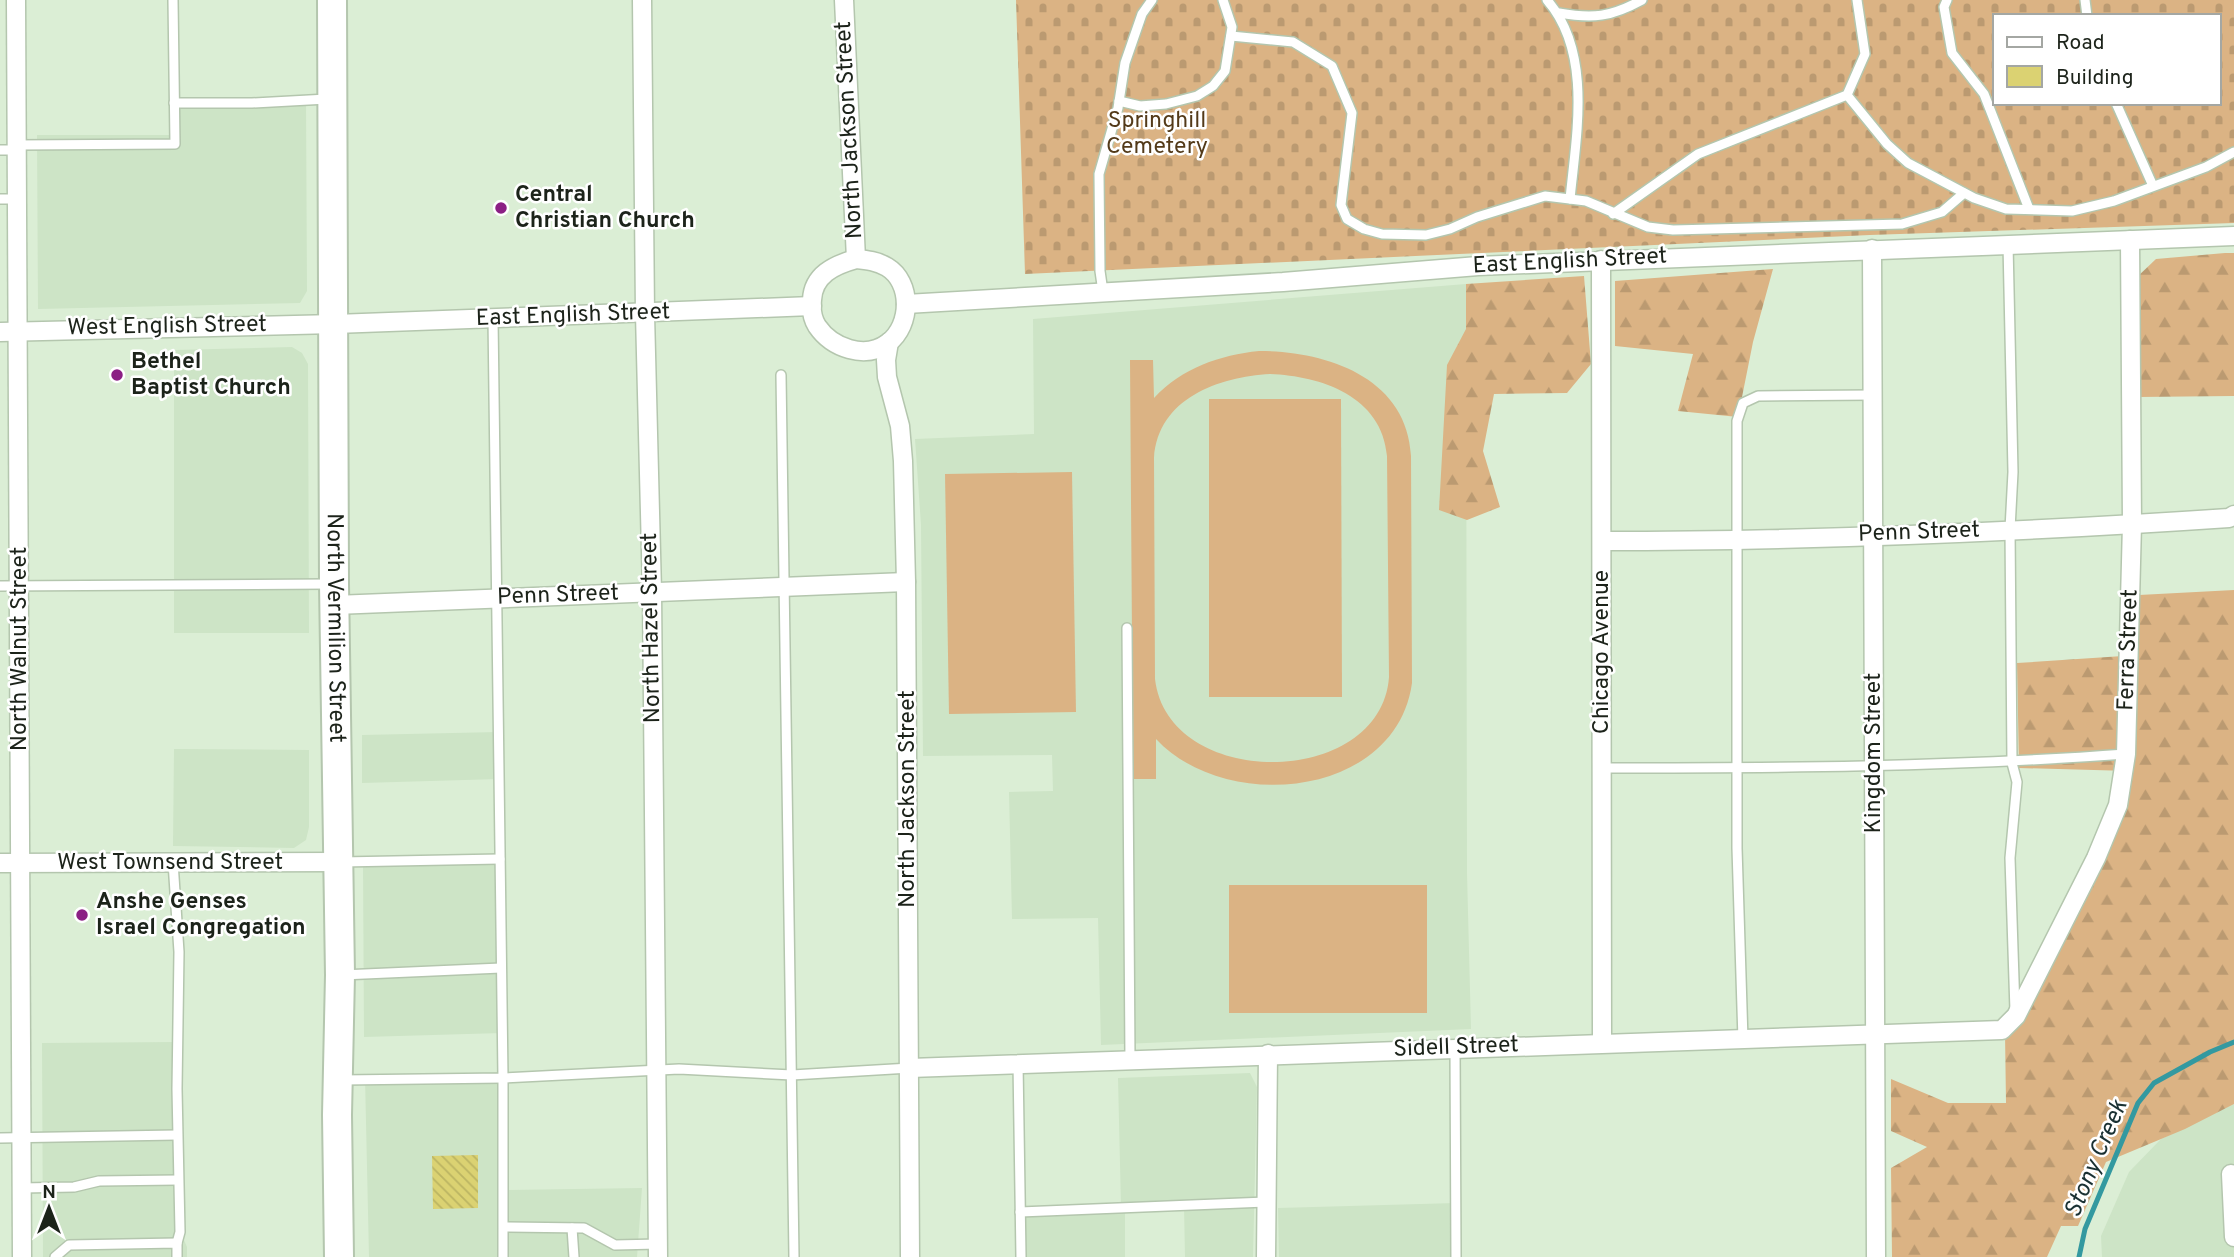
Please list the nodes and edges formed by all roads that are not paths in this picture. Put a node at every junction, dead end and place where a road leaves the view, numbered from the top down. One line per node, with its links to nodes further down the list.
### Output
1 (16, 0): 19 (street, North Walnut Street)
2 (173, 0): 17 (lane)
3 (332, 0): 15 (main road, North Vermilion Street)
4 (642, 0): 36 (street, North Hazel Street)
5 (844, 0): 31 (street, North Jackson Street)
6 (1151, 0): 16 (lane)
7 (1223, 0): 13 (lane)
8 (1547, 0): 12 (lane)
9 (1642, 0): 12 (lane)
10 (1857, 0): 14 (lane)
11 (1947, 0): 25 (lane)
12 (1559, 13): 24 (lane)
13 (1231, 36): 16 (lane); 24 (lane)
14 (1847, 95): 22 (lane); 26 (lane)
15 (332, 99): 17 (lane); 38 (main road, North Vermilion Street)
16 (1119, 101): 33 (lane)
17 (174, 103): 19 (lane)
18 (2117, 105): 21 (lane)
19 (11, 148): 23 (street, North Walnut Street)
20 (2234, 152): 21 (lane)
21 (2153, 186): 25 (lane)
22 (1964, 193): 25 (lane); 26 (lane)
23 (8, 199): 39 (street, North Walnut Street)
24 (1570, 199): 26 (lane)
25 (2029, 209)
26 (1613, 214)
27 (2234, 236): 28 (street, East English Street)
28 (2130, 240): 29 (street, East English Street); 44 (street, Ferra Street)
29 (2008, 244): 30 (street, East English Street); 45 (lane)
30 (1872, 249): 32 (street, East English Street); 42 (street, Kingdom Street)
31 (856, 259): 34 (street); 35 (street)
32 (1601, 260): 33 (street, East English Street); 48 (street, Chicago Avenue)
33 (1103, 292): 34 (street, East English Street)
34 (906, 304): 40 (street)
35 (811, 306): 36 (street, East English Street); 40 (street)
36 (645, 314): 37 (street, East English Street); 53 (street, North Hazel Street)
37 (493, 318): 38 (street, East English Street); 55 (lane)
38 (335, 324): 39 (street, West English Street); 54 (main road, North Vermilion Street)
39 (8, 332): 51 (street, North Walnut Street)
40 (889, 342): 49 (street, North Jackson Street)
41 (781, 375): 52 (lane)
42 (1874, 395): 46 (street, Kingdom Street); 47 (lane)
43 (2234, 515): 44 (street, Penn Street)
44 (2132, 524): 45 (street, Penn Street); 57 (street, Ferra Street)
45 (2010, 529): 46 (street, Penn Street); 58 (lane)
46 (1874, 535): 47 (street, Penn Street); 59 (street, Kingdom Street)
47 (1738, 540): 48 (street, Penn Street); 61 (lane)
48 (1602, 541): 60 (street, Chicago Avenue)
49 (906, 582): 52 (street, Penn Street); 78 (street, North Jackson Street)
50 (0, 586): 51 (lane)
51 (20, 586): 54 (lane); 66 (street, North Walnut Street)
52 (783, 586): 53 (street, Penn Street); 80 (lane)
53 (652, 593): 55 (street, Penn Street); 79 (street, North Hazel Street)
54 (335, 594): 55 (street, Penn Street); 64 (main road, North Vermilion Street)
55 (497, 599): 62 (lane)
56 (1127, 628): 76 (lane)
57 (2126, 754): 58 (lane); 69 (street, Ferra Street)
58 (2012, 763): 59 (lane); 69 (lane)
59 (1875, 766): 61 (lane); 71 (street, Kingdom Street)
60 (1601, 768): 61 (lane); 73 (street, Chicago Avenue)
61 (1738, 768): 72 (lane)
62 (500, 859): 64 (lane); 67 (lane)
63 (173, 862): 64 (street, West Townsend Street); 66 (street, West Townsend Street); 83 (lane)
64 (340, 862): 68 (main road, North Vermilion Street)
65 (0, 863): 66 (street, West Townsend Street)
66 (20, 863): 85 (street, North Walnut Street)
67 (501, 968): 68 (lane); 81 (lane)
68 (340, 975): 82 (main road, North Vermilion Street)
69 (2016, 1016): 70 (street, Ferra Street)
70 (2002, 1030): 71 (street, Sidell Street)
71 (1874, 1036): 72 (street, Sidell Street); 107 (street, Kingdom Street)
72 (1743, 1040): 73 (street, Sidell Street)
73 (1602, 1043): 74 (street, Sidell Street)
74 (1455, 1048): 75 (street, Sidell Street); 106 (lane)
75 (1268, 1055): 76 (street, Sidell Street); 89 (street)
76 (1130, 1060): 77 (street, Sidell Street)
77 (1018, 1063): 78 (street, Sidell Street); 90 (lane)
78 (910, 1068): 80 (lane); 103 (street, North Jackson Street)
79 (656, 1070): 80 (lane); 81 (lane); 95 (street, North Hazel Street)
80 (792, 1076): 102 (lane)
81 (503, 1078): 82 (lane); 91 (lane)
82 (338, 1080): 99 (main road, North Vermilion Street)
83 (177, 1135): 85 (lane); 87 (lane)
84 (0, 1138): 85 (lane)
85 (21, 1138): 88 (street, North Walnut Street)
86 (2231, 1174): 93 (street)
87 (178, 1180): 88 (lane); 94 (lane)
88 (22, 1188): 96 (street, North Walnut Street)
89 (1266, 1202): 90 (lane); 105 (street)
90 (1020, 1212): 104 (lane)
91 (504, 1227): 92 (lane); 100 (lane)
92 (572, 1228): 95 (lane); 101 (lane)
93 (2234, 1237)
94 (177, 1243): 97 (lane); 98 (lane)
95 (658, 1251)
96 (22, 1257)
97 (55, 1257)
98 (177, 1257)
99 (339, 1257)
100 (503, 1257)
101 (574, 1257)
102 (794, 1257)
103 (910, 1257)
104 (1021, 1257)
105 (1266, 1257)
106 (1456, 1257)
107 (1876, 1257)

